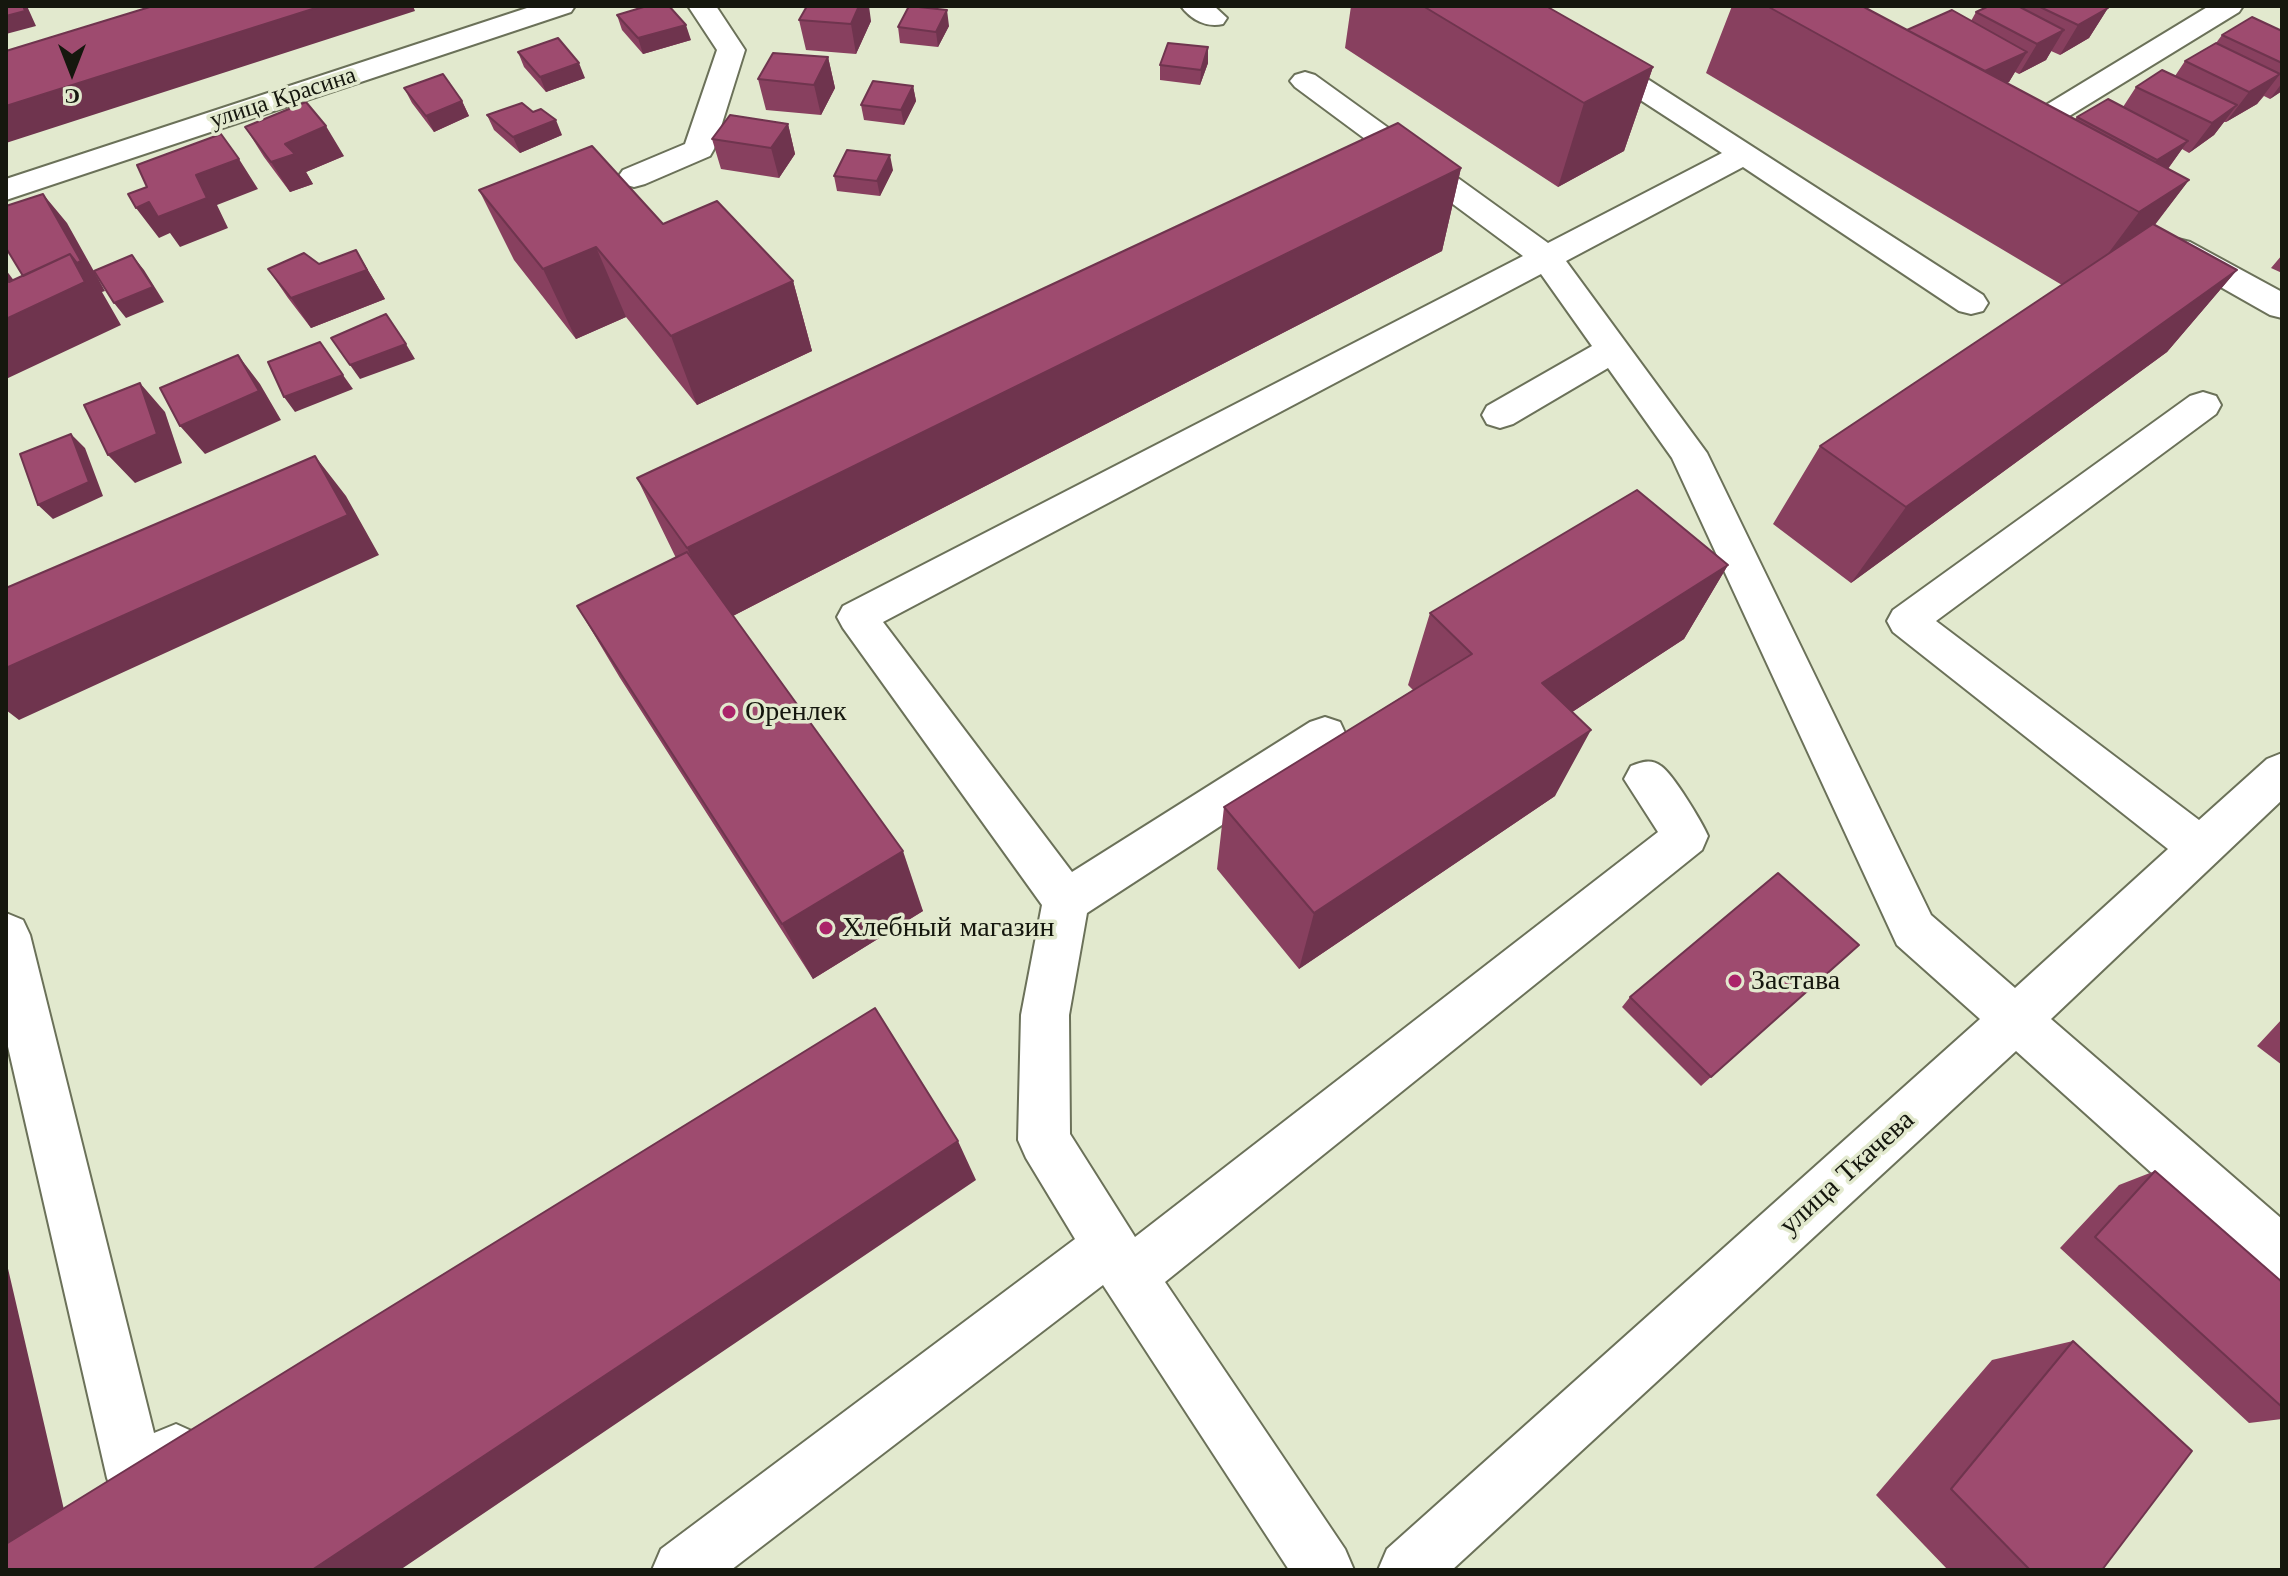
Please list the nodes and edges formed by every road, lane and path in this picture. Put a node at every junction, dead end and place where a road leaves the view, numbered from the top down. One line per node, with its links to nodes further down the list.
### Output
1 (561, 6): 9 (street, улица Красина)
2 (702, 6): 8 (street)
3 (1515, 6): 6 (street)
4 (2229, 6): 7 (street)
5 (1305, 81): 11 (street)
6 (1744, 154): 11 (street); 12 (street)
7 (2023, 163)
8 (634, 177)
9 (6, 190)
10 (2159, 239): 13 (street)
11 (1546, 257): 14 (street); 21 (street)
12 (1971, 303)
13 (2282, 307)
14 (1613, 350): 16 (street); 23 (street)
15 (2203, 405): 20 (street)
16 (1500, 415)
17 (1325, 735): 21 (street)
18 (2282, 772): 20 (street, улица Ткачева)
19 (1646, 779): 25 (street)
20 (2201, 848): 23 (street, улица Ткачева)
21 (1066, 901): 25 (street)
22 (6, 935): 26 (street)
23 (2015, 1020): 24 (street); 29 (street, улица Ткачева)
24 (2282, 1254)
25 (1120, 1261): 27 (street); 28 (street)
26 (216, 1428)
27 (682, 1570)
28 (1324, 1570)
29 (1408, 1570)

